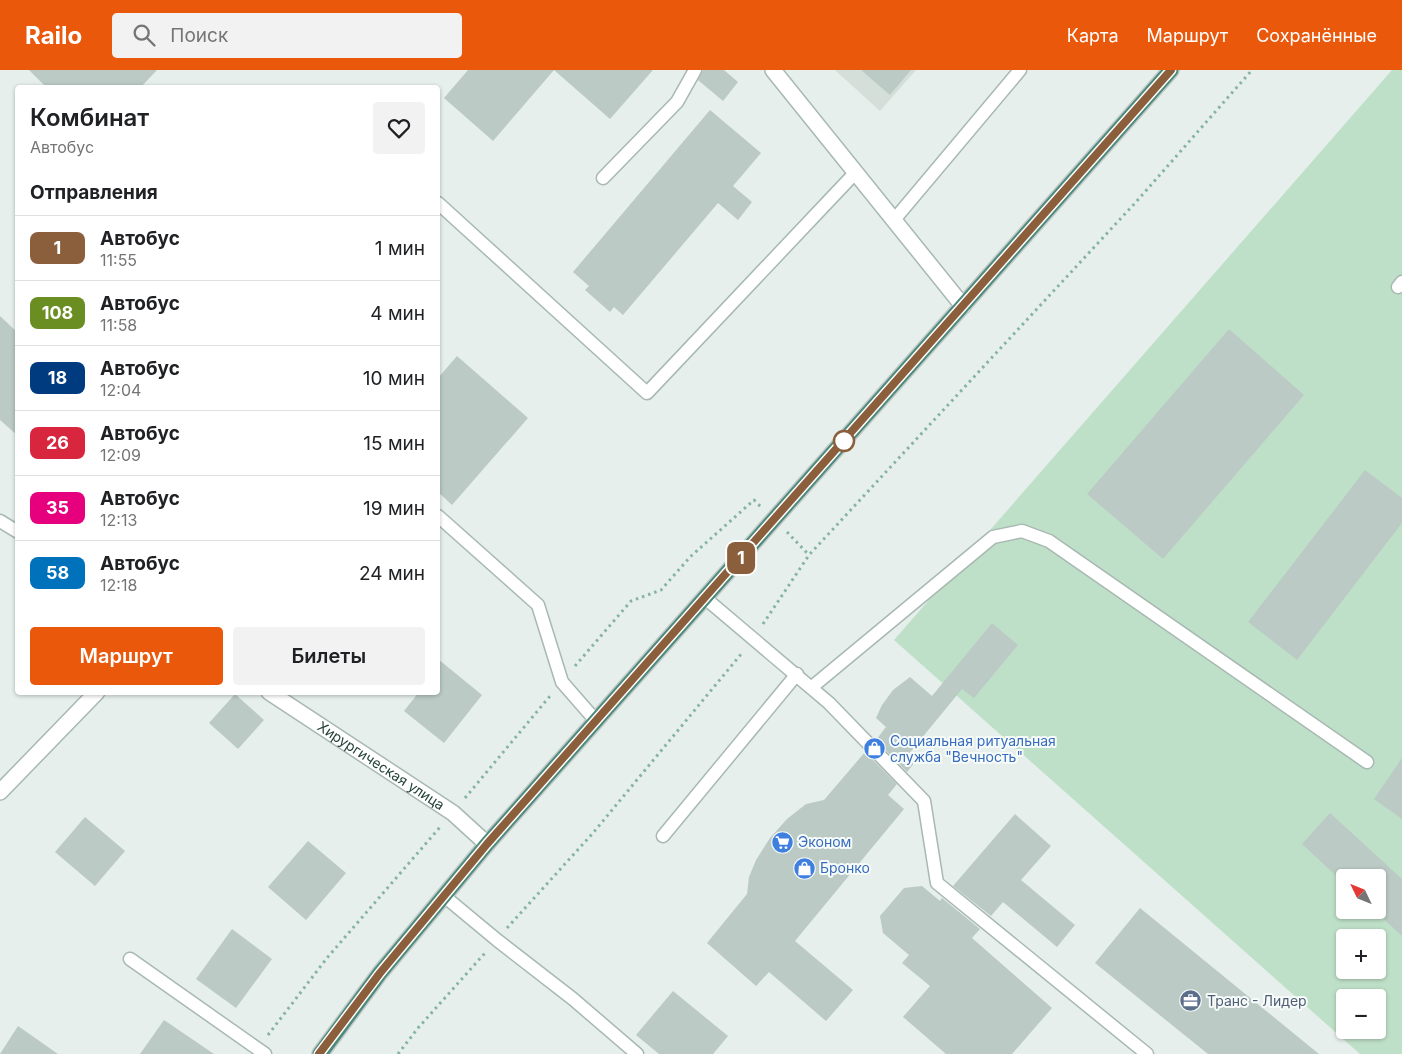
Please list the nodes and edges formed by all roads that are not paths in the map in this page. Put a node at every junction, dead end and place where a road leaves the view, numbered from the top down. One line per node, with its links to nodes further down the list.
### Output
1 (695, 70): 6 (lane)
2 (773, 70): 5 (street)
3 (1020, 70): 8 (lane)
4 (1171, 70): 9 (highway)
5 (856, 172): 7 (lane); 8 (street)
6 (603, 178)
7 (440, 205)
8 (894, 220): 9 (street)
9 (963, 306): 13 (highway)
10 (440, 518): 18 (lane)
11 (0, 521): 12 (lane)
12 (15, 530)
13 (705, 598): 14 (lane); 18 (highway)
14 (797, 674): 15 (lane); 21 (lane)
15 (812, 687): 19 (lane); 28 (lane)
16 (94, 695): 20 (street)
17 (274, 695): 22 (street, Хирургическая улица)
18 (596, 721): 22 (highway)
19 (1367, 762)
20 (0, 792)
21 (663, 836)
22 (487, 844): 23 (highway)
23 (444, 896): 26 (highway); 27 (lane)
24 (130, 959): 25 (lane)
25 (261, 1051)
26 (320, 1054)
27 (637, 1054)
28 (1147, 1054)

